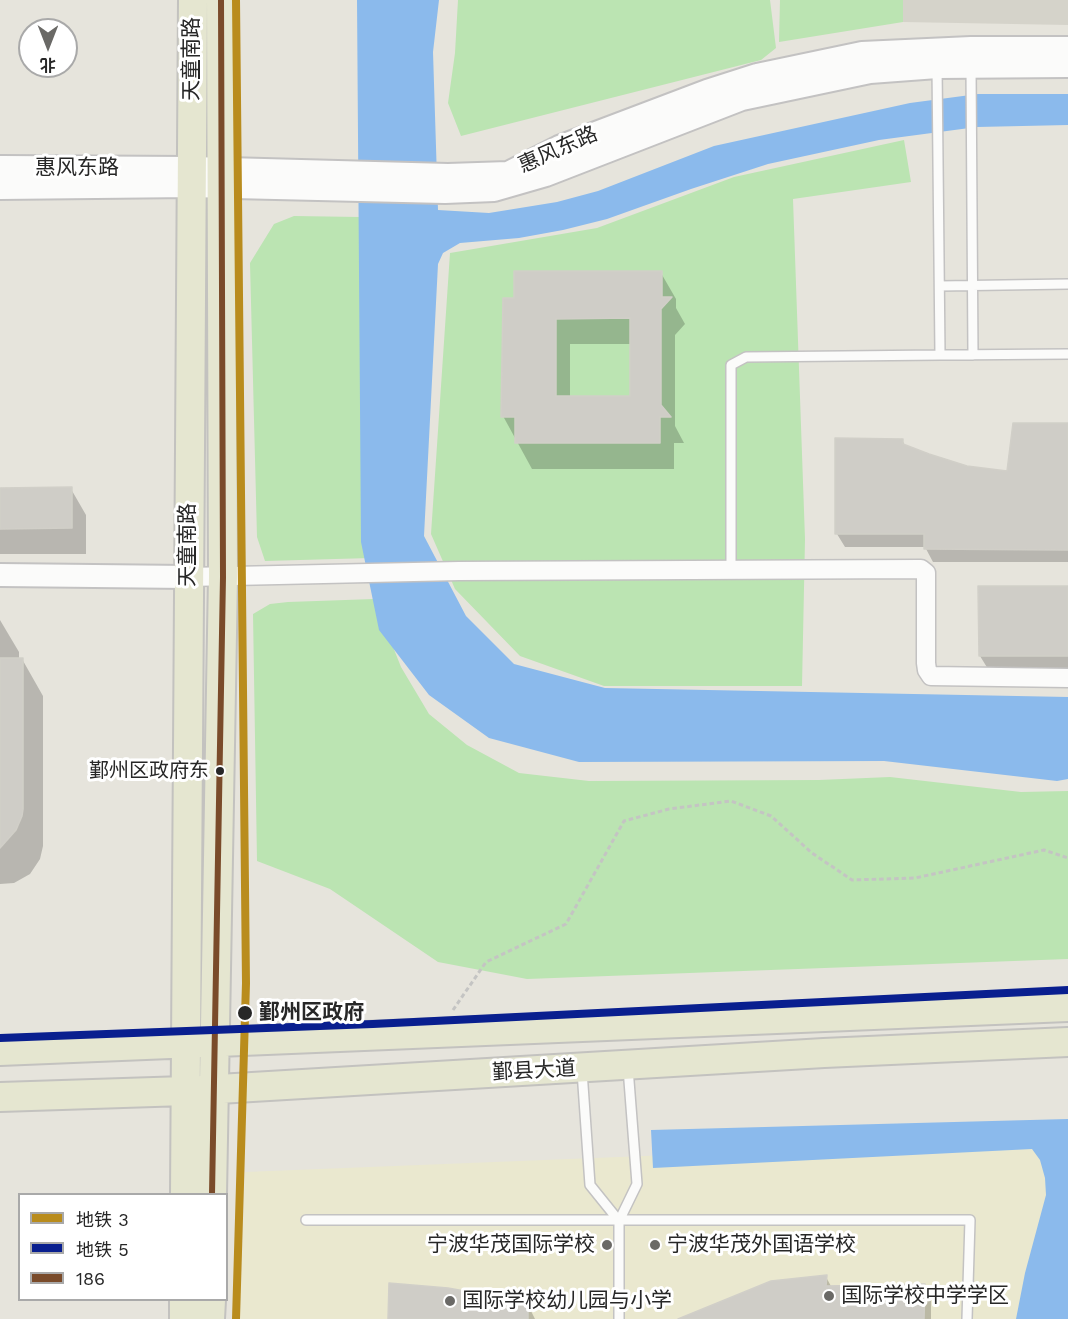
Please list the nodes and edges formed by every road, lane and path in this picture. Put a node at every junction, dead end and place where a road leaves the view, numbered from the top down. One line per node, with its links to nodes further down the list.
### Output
1 (193, 0): 8 (main road, 天童南路)
2 (221, 0): 9 (main road)
3 (1068, 48): 4 (street, 惠风东路)
4 (971, 57): 5 (street, 惠风东路); 6 (street, 惠风东路); 12 (lane)
5 (937, 58): 9 (street, 惠风东路); 13 (lane)
6 (1068, 66)
7 (0, 167): 8 (street, 惠风东路)
8 (191, 177): 9 (street, 惠风东路); 10 (street, 惠风东路); 19 (main road, 天童南路)
9 (221, 178): 20 (main road)
10 (0, 188)
11 (1068, 284): 12 (lane)
12 (972, 285): 13 (lane); 16 (lane)
13 (940, 286): 15 (lane)
14 (1068, 354): 16 (lane)
15 (940, 355): 16 (lane); 17 (lane)
16 (973, 355)
17 (731, 570): 20 (street); 21 (street)
18 (0, 575): 19 (street)
19 (188, 576): 20 (street); 27 (main road, 天童南路)
20 (223, 576): 25 (main road)
21 (1068, 678)
22 (1068, 858): 24 (path)
23 (1068, 1007): 24 (main road, 鄞县大道)
24 (437, 1033): 25 (main road, 鄞县大道)
25 (214, 1042): 27 (main road, 鄞县大道); 31 (main road)
26 (1068, 1042): 29 (main road, 鄞县大道)
27 (185, 1043): 28 (main road, 鄞县大道); 32 (main road, 天童南路)
28 (0, 1051)
29 (627, 1065): 30 (main road, 鄞县大道); 37 (lane)
30 (582, 1068): 31 (main road, 鄞县大道); 37 (lane)
31 (213, 1089): 32 (main road, 鄞县大道); 35 (main road)
32 (185, 1091): 33 (main road, 鄞县大道); 34 (main road, 天童南路)
33 (0, 1097)
34 (185, 1193)
35 (212, 1193)
36 (306, 1220): 37 (lane)
37 (619, 1221): 42 (lane); 43 (lane)
38 (184, 1301): 40 (main road)
39 (210, 1301): 41 (main road)
40 (184, 1319)
41 (210, 1319)
42 (619, 1319)
43 (967, 1319)

